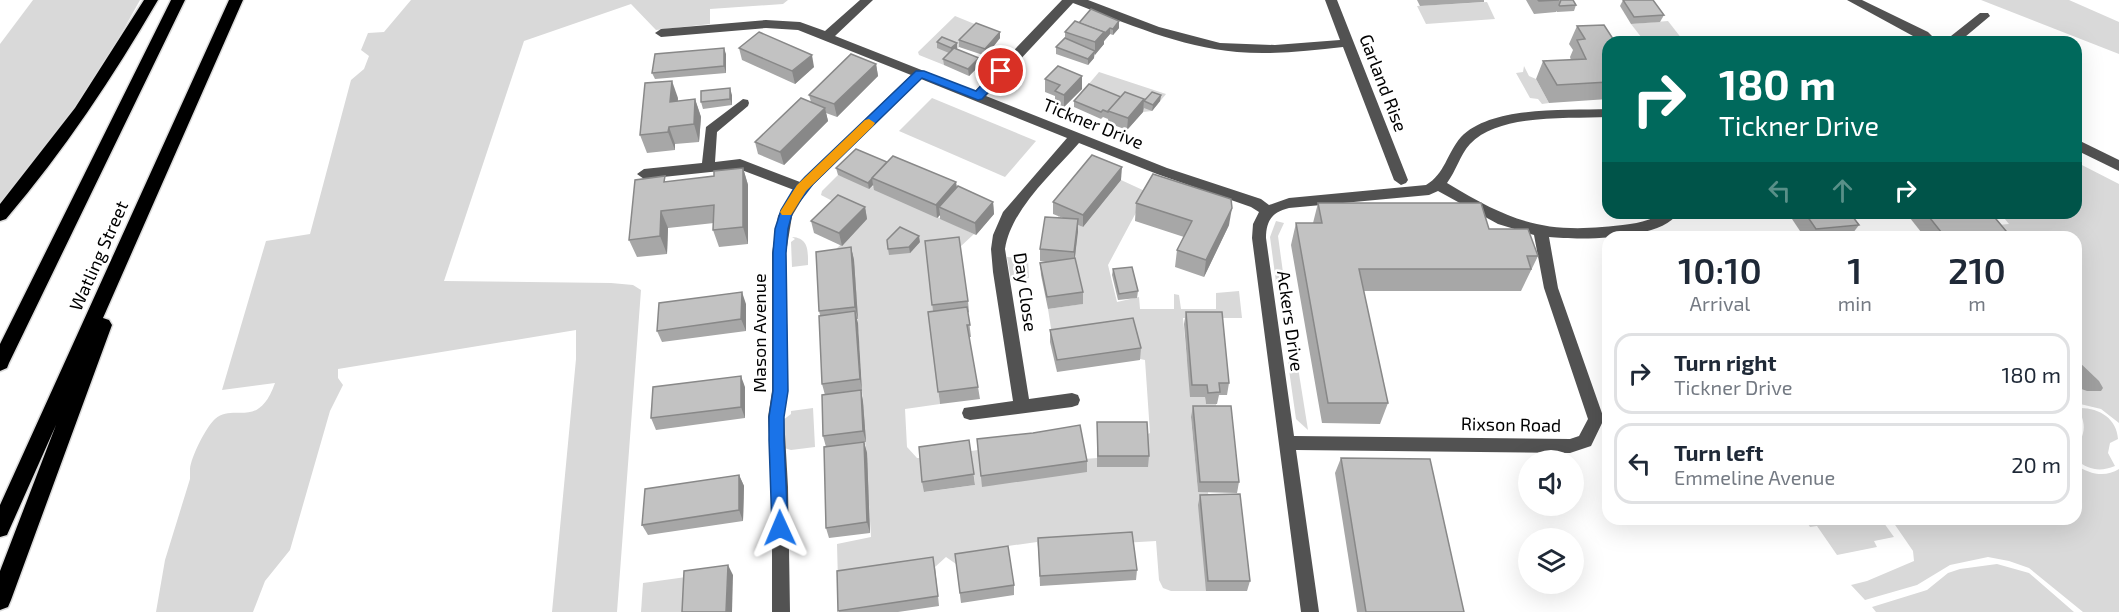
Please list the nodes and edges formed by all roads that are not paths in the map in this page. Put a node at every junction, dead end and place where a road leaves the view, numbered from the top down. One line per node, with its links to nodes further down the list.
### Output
1 (151, 0): 29 (highway)
2 (178, 0): 34 (highway)
3 (236, 0): 21 (highway, Watling Street)
4 (867, 0): 11 (street)
5 (1070, 0): 16 (street)
6 (1077, 0): 14 (street)
7 (1331, 0): 14 (street, Garland Rise)
8 (1853, 0): 12 (street)
9 (1984, 16): 13 (street)
10 (662, 33): 11 (street, Tickner Drive)
11 (827, 36): 15 (street, Tickner Drive)
12 (1925, 36)
13 (1959, 36)
14 (1348, 43): 25 (street, Garland Rise)
15 (920, 73): 16 (street, Tickner Drive); 27 (street, Mason Avenue)
16 (978, 96): 19 (street, Tickner Drive)
17 (743, 103): 23 (street)
18 (1602, 113): 26 (street)
19 (1076, 137): 28 (street, Tickner Drive); 36 (street, Day Close)
20 (2082, 147): 22 (street)
21 (168, 155): 39 (highway, Watling Street); 40 (highway)
22 (2119, 166)
23 (708, 167): 24 (street); 27 (street)
24 (644, 174)
25 (1401, 180)
26 (1439, 185): 28 (street); 33 (street)
27 (802, 188): 41 (street, Mason Avenue)
28 (1268, 210): 38 (street, Ackers Drive)
29 (0, 216)
30 (1662, 219): 32 (street)
31 (1602, 231): 33 (street)
32 (1606, 231)
33 (1541, 232): 38 (street, Rixson Road)
34 (0, 363)
35 (1072, 400): 36 (street)
36 (1022, 406): 37 (street)
37 (970, 413)
38 (1288, 443): 42 (street, Ackers Drive)
39 (0, 528)
40 (0, 600)
41 (782, 612)
42 (1310, 612)

